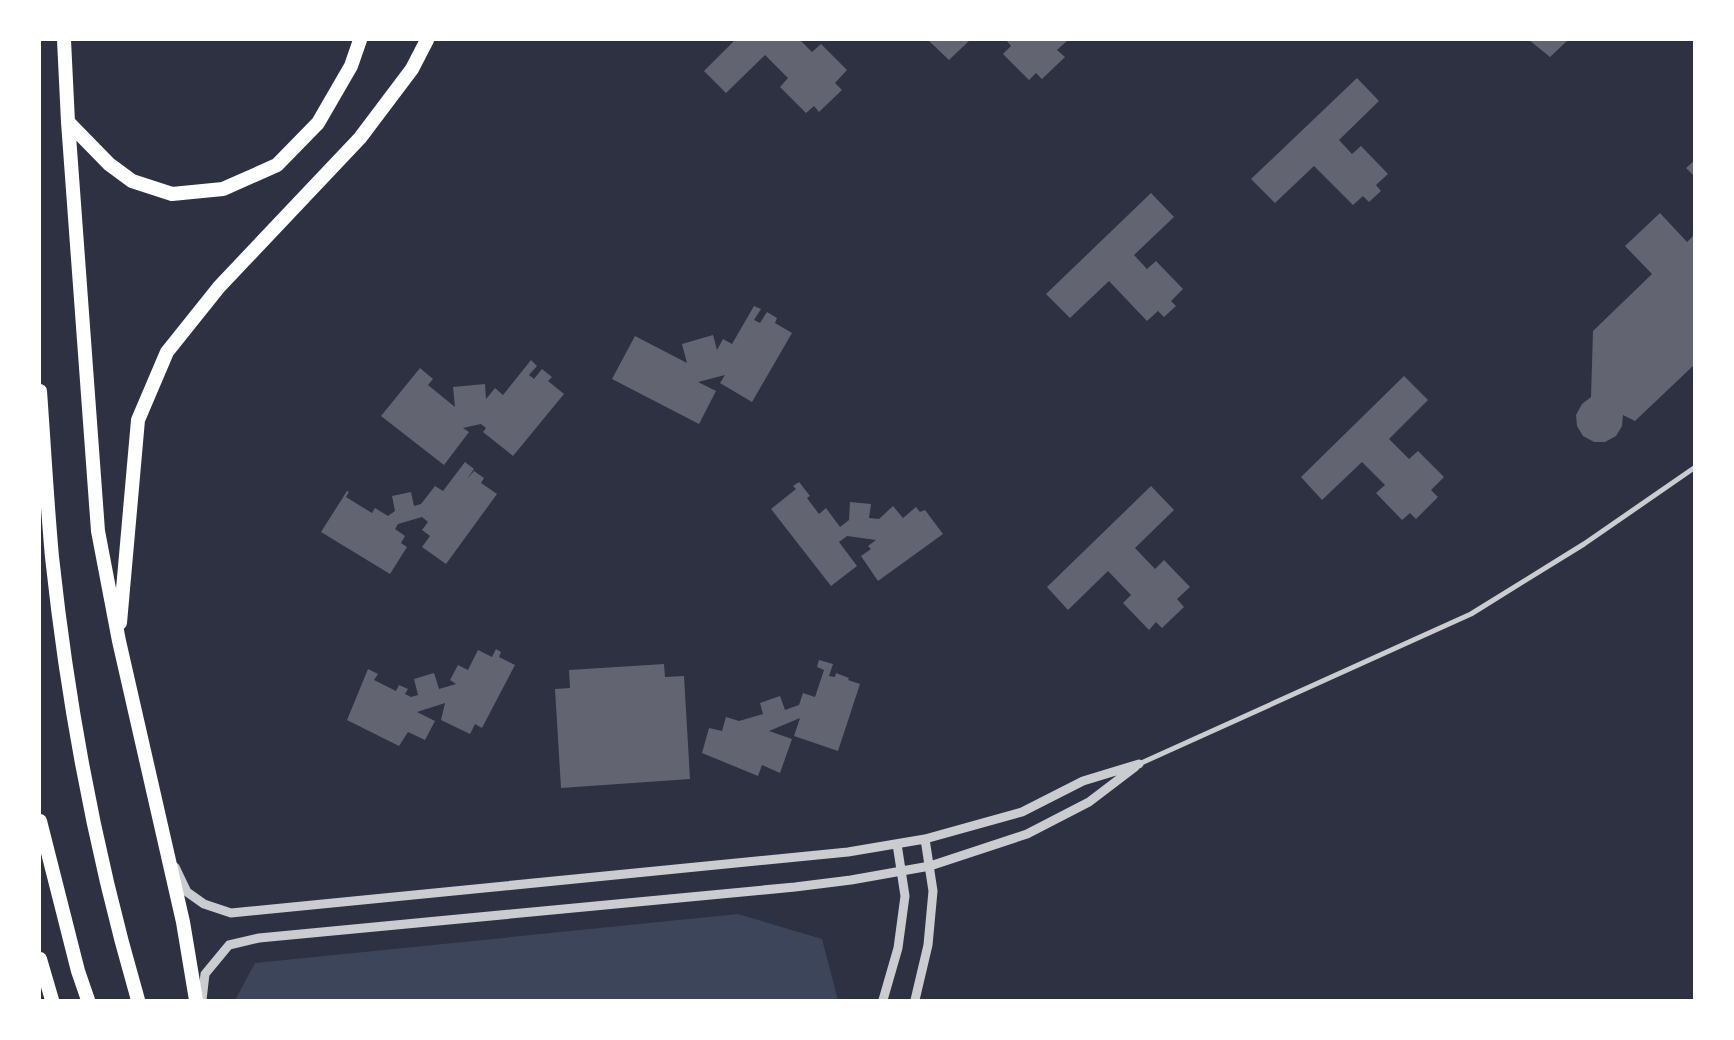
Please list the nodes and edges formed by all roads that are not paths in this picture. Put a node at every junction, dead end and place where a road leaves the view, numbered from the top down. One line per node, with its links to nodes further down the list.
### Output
1 (64, 40): 4 (highway)
2 (360, 40): 4 (highway)
3 (427, 40): 7 (highway)
4 (68, 122): 7 (highway)
5 (40, 391): 18 (highway)
6 (1694, 468): 8 (street)
7 (119, 641): 12 (highway)
8 (1139, 764): 10 (street); 13 (street)
9 (40, 821): 17 (highway)
10 (925, 839): 11 (street); 13 (street)
11 (897, 844): 12 (street); 14 (street)
12 (165, 846): 19 (highway)
13 (930, 866): 14 (street); 22 (street)
14 (902, 871): 20 (street); 21 (street)
15 (40, 958): 16 (highway)
16 (52, 1000)
17 (88, 1000)
18 (138, 1000)
19 (196, 1000)
20 (202, 1000)
21 (883, 1000)
22 (915, 1000)

